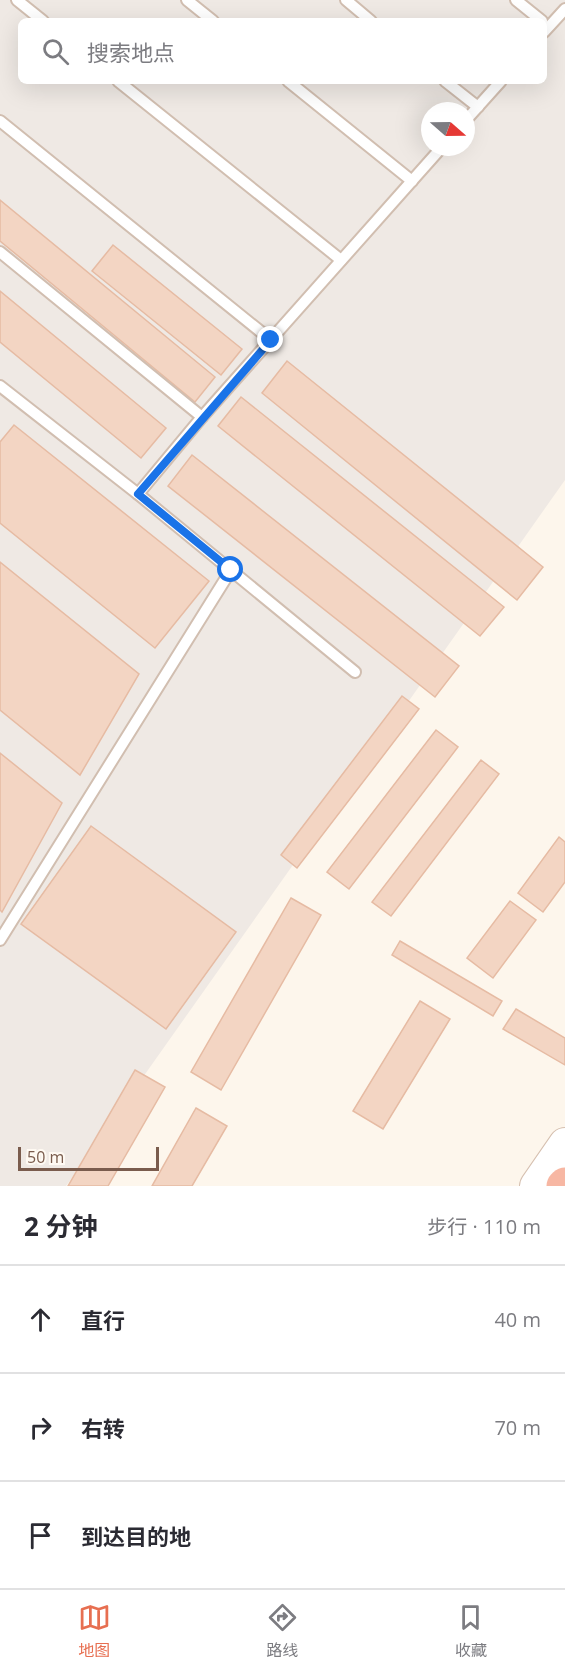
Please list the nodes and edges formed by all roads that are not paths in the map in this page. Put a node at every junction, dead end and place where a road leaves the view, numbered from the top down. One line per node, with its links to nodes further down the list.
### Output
1 (16, 0): 6 (lane)
2 (187, 0): 7 (lane)
3 (346, 0): 8 (lane)
4 (516, 0): 9 (lane)
5 (565, 9): 10 (lane)
6 (39, 18)
7 (209, 18)
8 (367, 18)
9 (536, 18)
10 (547, 24)
11 (122, 84): 21 (lane)
12 (292, 84): 19 (lane)
13 (449, 84): 15 (lane)
14 (498, 84): 15 (lane)
15 (478, 107): 16 (lane)
16 (475, 110)
17 (0, 121): 22 (lane)
18 (434, 156): 19 (lane)
19 (412, 181): 21 (lane)
20 (0, 252): 24 (lane)
21 (341, 260): 22 (lane)
22 (271, 340): 24 (lane)
23 (0, 386): 25 (lane)
24 (202, 417): 25 (lane)
25 (138, 494): 26 (lane)
26 (231, 570): 27 (lane); 28 (lane)
27 (356, 672)
28 (0, 940)
29 (565, 1144): 30 (main road)
30 (536, 1186)

